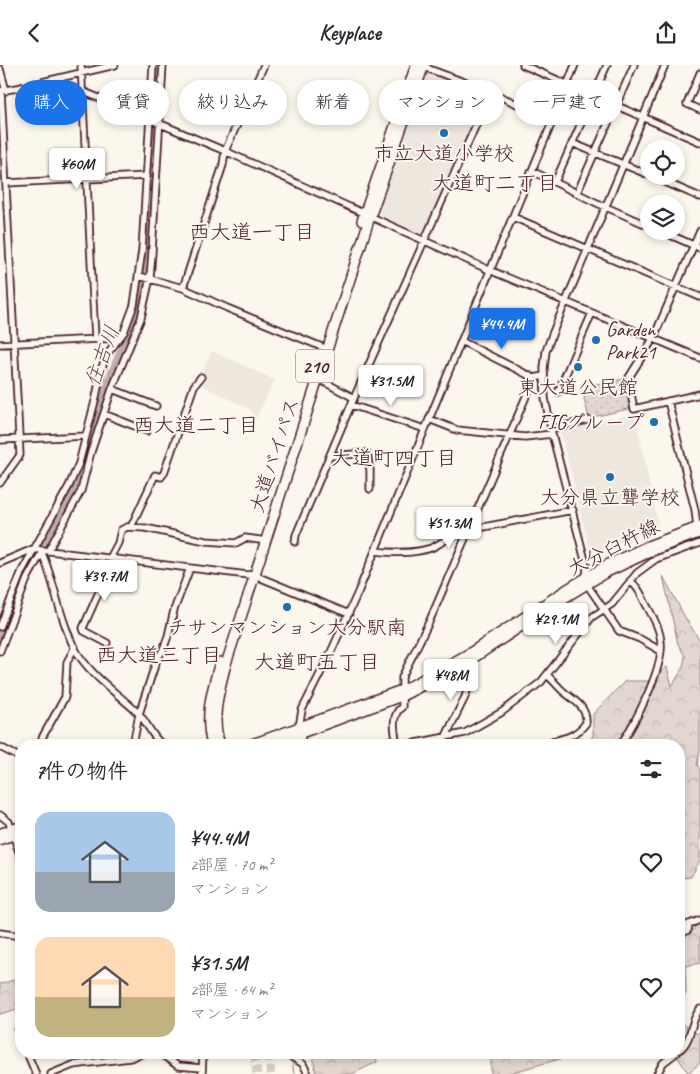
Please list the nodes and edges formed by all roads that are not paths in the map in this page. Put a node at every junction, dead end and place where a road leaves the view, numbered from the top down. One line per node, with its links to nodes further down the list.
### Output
1 (81, 65): 14 (street)
2 (115, 65): 14 (street)
3 (153, 65): 18 (street)
4 (163, 65): 19 (street)
5 (264, 65): 40 (street)
6 (416, 65): 53 (highway, 大道バイパス / 210)
7 (425, 65): 20 (street); 53 (highway, 大道バイパス / 210)
8 (523, 65): 21 (street)
9 (575, 65): 22 (street)
10 (607, 65): 23 (street)
11 (634, 65): 26 (street)
12 (665, 65): 29 (street)
13 (0, 69): 25 (street)
14 (82, 72): 16 (street); 17 (street)
15 (700, 73): 28 (street)
16 (49, 80)
17 (82, 80)
18 (152, 80)
19 (162, 80)
20 (458, 80)
21 (556, 80)
22 (569, 80)
23 (600, 80)
24 (15, 88): 25 (street)
25 (2, 91): 48 (street)
26 (622, 92)
27 (622, 108): 29 (street)
28 (700, 110)
29 (643, 117): 38 (street); 42 (street)
30 (84, 125): 46 (street)
31 (151, 125): 45 (street)
32 (159, 125): 62 (street)
33 (164, 125): 40 (street)
34 (476, 125): 58 (street)
35 (552, 125): 43 (street)
36 (580, 125): 39 (street)
37 (607, 125): 41 (street)
38 (700, 142)
39 (572, 143): 41 (street); 47 (street)
40 (225, 151): 53 (street); 64 (street)
41 (595, 153): 42 (street); 50 (street)
42 (623, 165): 44 (street); 52 (street)
43 (532, 171): 47 (street); 54 (street)
44 (640, 172)
45 (147, 176): 46 (street); 62 (street)
46 (87, 179): 48 (street); 68 (street)
47 (555, 182): 50 (street)
48 (6, 183): 72 (street)
49 (671, 185): 51 (street)
50 (577, 193): 52 (street)
51 (700, 197)
52 (605, 207): 55 (street); 60 (street)
53 (367, 216): 58 (street); 74 (highway, 大道バイパス / 210); 79 (highway, 大道バイパス / 210)
54 (513, 217): 60 (street); 61 (street)
55 (640, 222)
56 (700, 231): 59 (street)
57 (682, 240): 59 (street)
58 (425, 241): 61 (street); 83 (street)
59 (697, 247): 63 (street)
60 (588, 248): 63 (street); 66 (street)
61 (490, 271): 66 (street); 71 (street)
62 (144, 277): 64 (street); 69 (street); 80 (street)
63 (676, 286): 65 (street); 70 (street)
64 (184, 288): 74 (street)
65 (700, 297)
66 (566, 302): 67 (street); 76 (street)
67 (592, 313): 70 (street); 81 (street)
68 (95, 339): 69 (street); 72 (street)
69 (119, 339): 94 (street)
70 (653, 339): 75 (street); 84 (street)
71 (461, 341): 78 (street); 88 (street)
72 (14, 343): 73 (street); 95 (street)
73 (0, 344)
74 (322, 347): 104 (highway, 大道バイパス / 210)
75 (700, 358)
76 (544, 376): 78 (street); 92 (street)
77 (201, 377): 101 (street)
78 (534, 377): 93 (street)
79 (317, 378): 83 (street); 113 (highway, 大道バイパス / 210)
80 (112, 389): 86 (street); 87 (street)
81 (558, 392)
82 (700, 394): 84 (street)
83 (354, 398): 85 (street)
84 (668, 401): 102 (street)
85 (351, 405): 90 (street); 97 (street)
86 (156, 406)
87 (104, 414): 91 (street); 108 (street)
88 (429, 419): 90 (street); 93 (street)
89 (588, 420): 92 (street)
90 (425, 429): 109 (street)
91 (148, 431)
92 (552, 431): 93 (street); 100 (street)
93 (510, 435): 103 (street)
94 (86, 436): 95 (street); 107 (street)
95 (19, 439): 96 (street); 98 (street)
96 (0, 440)
97 (330, 456): 99 (street); 105 (street)
98 (0, 483)
99 (370, 489)
100 (573, 510): 103 (street); 114 (street)
101 (131, 527): 104 (street); 110 (street)
102 (699, 529): 114 (main road, 大分臼杵線)
103 (467, 532): 109 (street); 125 (street)
104 (260, 540): 113 (highway, 大道バイパス / 210)
105 (295, 542)
106 (700, 543): 115 (street)
107 (33, 549): 108 (street); 111 (street); 118 (street)
108 (44, 551): 110 (street); 120 (street); 121 (street)
109 (375, 551): 117 (street)
110 (112, 558): 112 (street); 119 (street)
111 (0, 563)
112 (190, 568): 113 (street); 126 (street)
113 (252, 574): 117 (street); 132 (highway, 大道バイパス / 210); 133 (highway, 大道バイパス / 210)
114 (587, 580): 116 (street); 123 (main road, 大分臼杵線); 125 (main road, 大分臼杵線)
115 (630, 581): 116 (street); 122 (street)
116 (603, 609): 122 (street); 124 (street)
117 (349, 614): 127 (street)
118 (0, 627)
119 (107, 643)
120 (74, 647): 126 (street); 129 (street)
121 (0, 651)
122 (661, 651): 140 (street)
123 (468, 663): 125 (main road, 大分臼杵線); 128 (street)
124 (547, 675): 128 (street); 139 (street)
125 (402, 693): 127 (main road, 大分臼杵線); 137 (street)
126 (139, 714): 130 (street); 131 (street)
127 (300, 731): 134 (main road, 大分臼杵線); 135 (main road, 大分臼杵線); 136 (street)
128 (444, 738): 138 (street)
129 (42, 739)
130 (134, 739)
131 (155, 739)
132 (211, 739)
133 (219, 739)
134 (270, 739)
135 (283, 739)
136 (302, 739)
137 (397, 739)
138 (439, 739)
139 (561, 739)
140 (624, 739)
141 (0, 747): 142 (street)
142 (15, 754)
143 (0, 815): 144 (street)
144 (15, 831)
145 (15, 832): 147 (main road)
146 (15, 832): 148 (main road)
147 (0, 833)
148 (0, 840)
149 (700, 920): 150 (street)
150 (690, 924): 151 (street); 152 (street)
151 (685, 926)
152 (685, 932)
153 (0, 933): 154 (street)
154 (15, 935)
155 (700, 1009): 156 (street)
156 (685, 1046)
157 (30, 1059): 163 (street)
158 (122, 1059): 164 (street)
159 (168, 1059): 162 (street)
160 (295, 1059): 165 (street)
161 (668, 1059): 166 (street)
162 (202, 1071)
163 (36, 1074)
164 (50, 1074)
165 (308, 1074)
166 (657, 1074)

